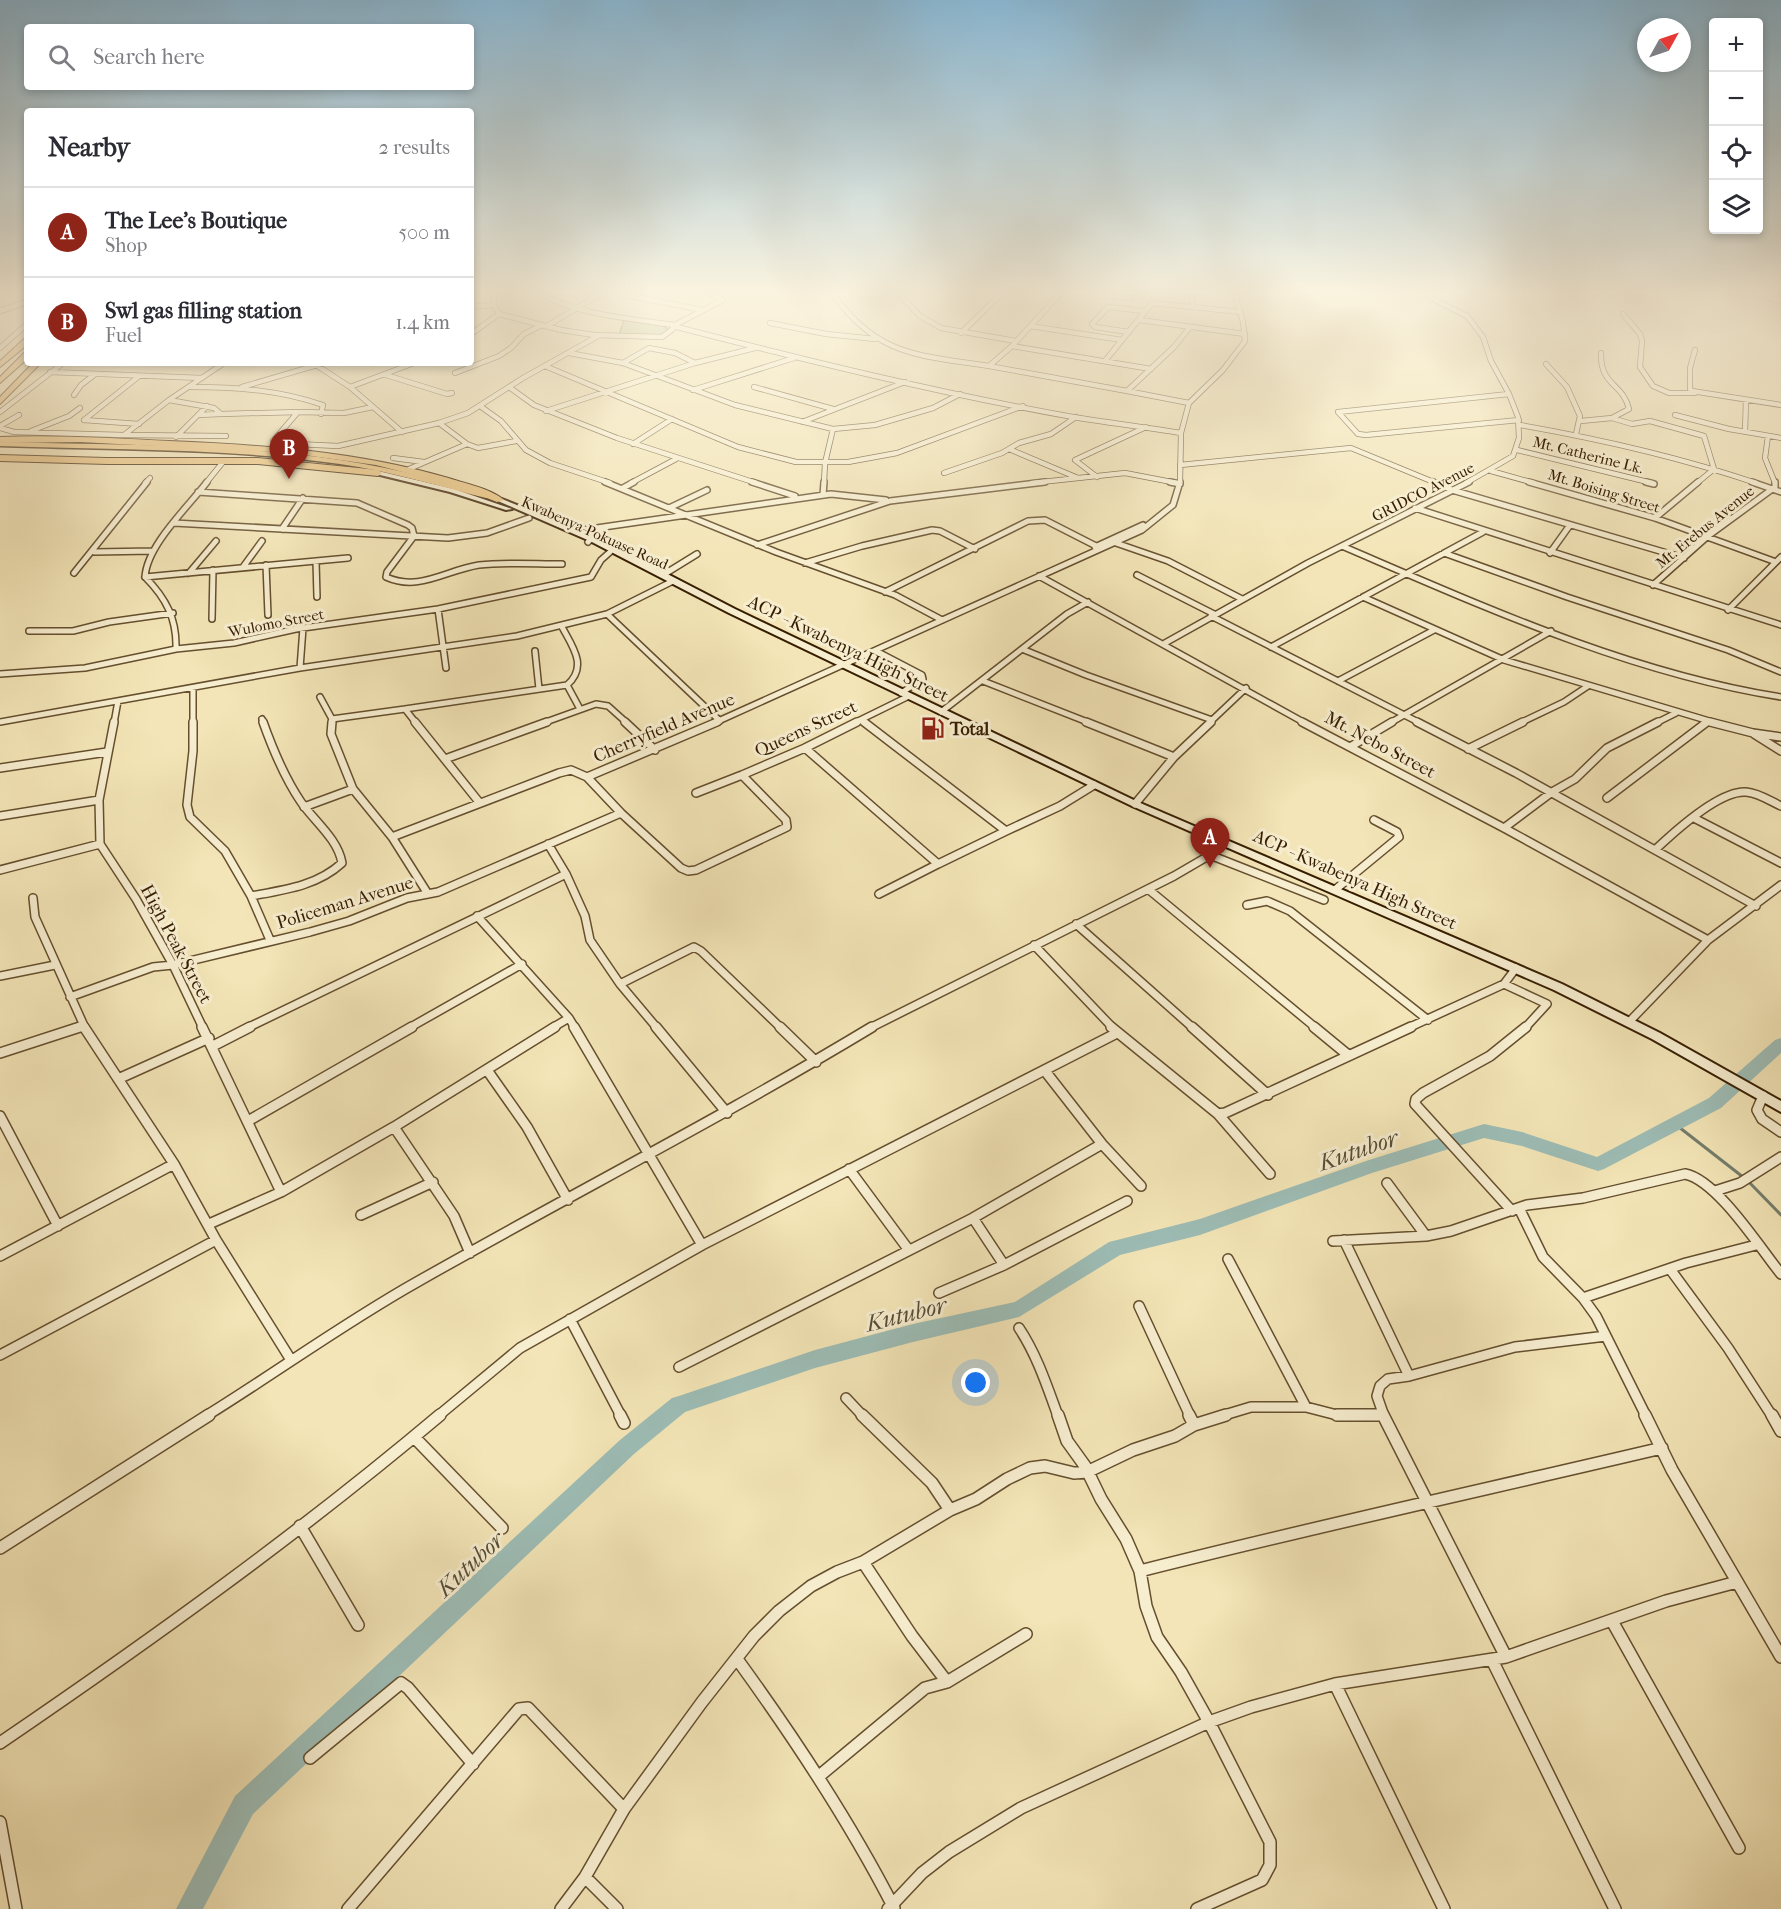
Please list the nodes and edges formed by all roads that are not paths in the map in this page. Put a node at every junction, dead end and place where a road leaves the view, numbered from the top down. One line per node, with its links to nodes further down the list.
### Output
1 (18, 383): 40 (highway)
2 (36, 383): 50 (street)
3 (83, 383): 37 (street)
4 (130, 383): 64 (street)
5 (195, 383): 25 (street)
6 (253, 383): 26 (street)
7 (344, 383): 27 (street)
8 (362, 383): 27 (street)
9 (412, 383): 32 (street)
10 (516, 383): 28 (street)
11 (582, 383): 33 (street)
12 (634, 383): 33 (street)
13 (675, 383): 30 (street)
14 (715, 383): 30 (street)
15 (901, 383): 48 (street)
16 (916, 383): 35 (street)
17 (1083, 383): 31 (street)
18 (1136, 383): 31 (street)
19 (1209, 383): 41 (street)
20 (1503, 383): 36 (street)
21 (1563, 383): 60 (street)
22 (1610, 383): 58 (street)
23 (1651, 383): 34 (street)
24 (1689, 383): 34 (street)
25 (189, 387): 26 (street); 38 (street)
26 (241, 387): 53 (street)
27 (350, 387): 46 (street)
28 (509, 387): 44 (street); 49 (street)
29 (754, 387): 48 (street)
30 (693, 390): 62 (street)
31 (1127, 391): 41 (street)
32 (452, 393)
33 (604, 393): 49 (street); 59 (street)
34 (1696, 393): 39 (street)
35 (960, 394): 45 (street); 67 (street)
36 (1509, 394): 63 (street); 63 (street)
37 (74, 395)
38 (169, 400): 43 (street); 64 (street)
39 (1746, 400): 42 (street); 70 (street)
40 (0, 402)
41 (1189, 402): 71 (street)
42 (1781, 405)
43 (207, 406): 52 (street); 55 (street)
44 (480, 406): 61 (street); 80 (street)
45 (1023, 406): 57 (street); 92 (street)
46 (373, 407): 53 (street); 69 (street)
47 (80, 408): 68 (street)
48 (833, 409): 62 (street)
49 (546, 411): 83 (street)
50 (0, 412)
51 (298, 412): 52 (street); 53 (street); 69 (street)
52 (221, 414): 55 (street)
53 (321, 414)
54 (19, 415): 65 (street)
55 (198, 415): 77 (street)
56 (1675, 415): 70 (street)
57 (1076, 417): 66 (street); 85 (street)
58 (1612, 418): 60 (street); 95 (street)
59 (672, 419): 83 (street); 92 (street)
60 (1581, 422): 72 (street)
61 (439, 423): 69 (street); 82 (street)
62 (801, 423): 67 (street)
63 (1519, 423): 72 (street); 86 (street)
64 (139, 424): 74 (street)
65 (0, 427): 68 (street)
66 (1146, 427): 71 (street); 99 (street)
67 (833, 429): 92 (street)
68 (29, 432): 74 (street)
69 (402, 432)
70 (1745, 432): 76 (street)
71 (1181, 434): 93 (street)
72 (1576, 434): 95 (street)
73 (0, 435): 79 (highway)
74 (124, 435): 77 (street)
75 (226, 436): 77 (street)
76 (1768, 436): 78 (street); 105 (street)
77 (176, 437)
78 (1781, 438)
79 (20, 439): 81 (highway); 84 (highway)
80 (516, 441): 82 (street); 104 (street)
81 (0, 444): 84 (main road)
82 (467, 444): 91 (street)
83 (633, 444): 89 (street)
84 (111, 447): 94 (highway); 97 (main road, Kwabenya-Pokuase Road); 113 (main road, Kwabenya-Pokuase Road)
85 (1008, 449): 98 (street); 101 (street)
86 (1516, 450): 96 (street, GRIDCO Avenue); 103 (street, Mt. Catherine Lk.)
87 (393, 458): 91 (street)
88 (0, 459): 90 (highway)
89 (676, 459): 104 (street); 111 (street)
90 (223, 462): 97 (highway); 108 (street)
91 (425, 463): 94 (street)
92 (825, 463): 110 (street)
93 (1179, 465): 102 (street); 107 (street)
94 (409, 469): 113 (highway)
95 (1714, 469): 105 (street); 119 (street)
96 (1491, 471): 107 (street, GRIDCO Avenue); 119 (street, Mt. Boising Street)
97 (378, 473): 118 (main road, Kwabenya-Pokuase Road)
98 (944, 473)
99 (1097, 477): 101 (street); 102 (street)
100 (150, 478): 139 (street)
101 (1080, 479): 114 (street)
102 (1180, 484): 120 (street)
103 (1654, 484)
104 (623, 488): 115 (street)
105 (1773, 489): 109 (street); 128 (street, Mt. Erebus Avenue)
106 (707, 490): 115 (street)
107 (1452, 490): 116 (street, GRIDCO Avenue); 122 (street)
108 (198, 492): 112 (street); 121 (street)
109 (1781, 492)
110 (823, 495): 111 (street); 114 (street)
111 (799, 497): 117 (street)
112 (303, 498): 123 (street); 127 (street)
113 (500, 500): 125 (main road, Kwabenya-Pokuase Road)
114 (890, 501): 133 (street)
115 (669, 508): 117 (street)
116 (1415, 508): 126 (street); 135 (street, GRIDCO Avenue)
117 (692, 516): 124 (street); 133 (street)
118 (530, 518): 127 (street); 129 (main road, Kwabenya-Pokuase Road)
119 (1655, 518): 128 (street, Mt. Boising Street)
120 (1151, 523): 132 (street); 134 (street)
121 (174, 524): 123 (street); 137 (street)
122 (1570, 525): 142 (street); 146 (street)
123 (282, 529): 127 (street)
124 (600, 529): 125 (street); 129 (street)
125 (576, 531): 129 (main road, Kwabenya-Pokuase Road)
126 (1484, 532): 141 (street); 142 (street)
127 (414, 536): 150 (street)
128 (1708, 536): 146 (street, Mt. Erebus Avenue); 148 (street, Mt. Boising Street)
129 (591, 540): 140 (main road, Kwabenya-Pokuase Road); 157 (main road, Kwabenya-Pokuase Road)
130 (216, 541): 155 (street)
131 (262, 541): 152 (street)
132 (1116, 543): 138 (street); 166 (street)
133 (757, 544): 149 (street)
134 (1096, 546): 136 (street); 138 (street)
135 (1342, 546): 156 (street); 166 (street, GRIDCO Avenue)
136 (975, 549): 149 (street); 163 (street)
137 (153, 551): 139 (street); 160 (street)
138 (1090, 551): 159 (street, Cherryfield Avenue)
139 (94, 552): 154 (street)
140 (610, 552): 161 (main road, Kwabenya-Pokuase Road); 168 (street, Wulomo Street)
141 (1444, 553): 156 (street); 193 (street)
142 (1550, 553): 162 (street)
143 (697, 554): 157 (street)
144 (1781, 557): 148 (street)
145 (348, 558): 147 (street)
146 (1684, 558): 162 (street, Mt. Erebus Avenue)
147 (316, 561): 151 (street); 164 (street)
148 (1776, 562): 169 (street)
149 (806, 563): 163 (street)
150 (562, 564)
151 (266, 566): 152 (street); 172 (street)
152 (243, 567): 153 (street)
153 (213, 570): 155 (street); 174 (street)
154 (74, 573)
155 (189, 573): 160 (street)
156 (1406, 573): 165 (street); 181 (street)
157 (663, 575): 161 (main road, Kwabenya-Pokuase Road)
158 (1137, 575): 173 (street)
159 (1039, 576): 167 (street, Mt. Nebo Street); 175 (street, Cherryfield Avenue)
160 (145, 577): 170 (street)
161 (673, 581): 171 (street); 190 (main road, ACP - Kwabenya High Street)
162 (1653, 585): 169 (street)
163 (885, 592): 175 (street)
164 (317, 597)
165 (1363, 597): 179 (street); 184 (street)
166 (1242, 599): 173 (street, GRIDCO Avenue)
167 (1088, 602): 182 (street, Mt. Nebo Street); 186 (street)
168 (438, 609): 178 (street, Wulomo Street); 183 (street)
169 (1728, 610): 176 (street)
170 (174, 613): 180 (street); 185 (street)
171 (607, 614): 177 (street); 215 (street)
172 (268, 615)
173 (1212, 615): 182 (street, GRIDCO Avenue); 184 (street)
174 (212, 619)
175 (942, 620): 188 (street, Cherryfield Avenue)
176 (1781, 625)
177 (562, 627): 183 (street); 197 (street)
178 (303, 628): 185 (street, Wulomo Street); 191 (street)
179 (1434, 630): 189 (street); 196 (street)
180 (29, 631)
181 (1551, 631): 189 (street); 204 (street)
182 (1165, 643): 200 (street, Mt. Nebo Street)
183 (444, 647): 191 (street); 192 (street)
184 (1271, 647): 196 (street)
185 (176, 649): 194 (street, Wulomo Street)
186 (1022, 649): 195 (street); 214 (street)
187 (535, 651): 201 (street)
188 (876, 651): 190 (street, Cherryfield Avenue); 202 (street, Queens Street)
189 (1504, 660): 198 (street); 210 (street)
190 (845, 665): 202 (main road, ACP - Kwabenya High Street); 215 (street, Cherryfield Avenue)
191 (300, 668): 199 (street)
192 (446, 668)
193 (1781, 672)
194 (0, 674)
195 (982, 681): 208 (street); 226 (street)
196 (1338, 681): 210 (street)
197 (567, 685): 201 (street); 207 (street)
198 (1588, 686): 209 (street); 222 (street)
199 (193, 688): 205 (street); 262 (street)
200 (1246, 688): 214 (street); 220 (street, Mt. Nebo Street)
201 (539, 689): 206 (street)
202 (905, 695): 208 (main road, ACP - Kwabenya High Street); 213 (street, Queens Street)
203 (320, 697): 212 (street)
204 (1781, 697)
205 (118, 701): 217 (street); 225 (street)
206 (405, 709): 212 (street); 227 (street)
207 (580, 709): 223 (street); 227 (street)
208 (941, 712): 231 (main road, ACP - Kwabenya High Street)
209 (1676, 713): 216 (street); 233 (street)
210 (1402, 715): 220 (street); 222 (street)
211 (262, 719): 240 (street)
212 (332, 719): 232 (street)
213 (862, 720): 221 (street, Queens Street); 246 (street)
214 (1212, 720): 226 (street)
215 (720, 721): 223 (street, Cherryfield Avenue)
216 (1708, 721): 218 (street); 235 (street)
217 (0, 722)
218 (1753, 733): 219 (street); 224 (street)
219 (1781, 737)
220 (1350, 747): 245 (street, Mt. Nebo Street)
221 (805, 748): 229 (street, Queens Street); 254 (street)
222 (1468, 749): 233 (street)
223 (655, 750): 230 (street, Cherryfield Avenue)
224 (1781, 751)
225 (107, 752): 228 (street); 236 (street)
226 (1174, 757): 238 (street)
227 (445, 759): 237 (street)
228 (0, 768)
229 (742, 775): 234 (street); 241 (street, Queens Street)
230 (587, 777): 237 (street, Cherryfield Avenue); 241 (street, Queens Street)
231 (1094, 785): 238 (main road, ACP - Kwabenya High Street); 246 (street)
232 (353, 789): 240 (street); 247 (street)
233 (1552, 792): 245 (street); 251 (street)
234 (696, 793)
235 (1607, 798)
236 (99, 800): 242 (street); 249 (street)
237 (479, 802): 247 (street, Cherryfield Avenue)
238 (1135, 804): 248 (main road, ACP - Kwabenya High Street)
239 (1781, 806): 243 (street)
240 (304, 807): 262 (street)
241 (621, 813): 250 (street, Policeman Avenue)
242 (0, 816)
243 (1694, 818): 251 (street); 253 (street)
244 (1374, 820): 259 (street)
245 (1504, 828): 270 (street, Mt. Nebo Street)
246 (1006, 831): 254 (street)
247 (392, 837): 260 (street)
248 (1224, 841): 252 (street); 259 (main road, ACP - Kwabenya High Street)
249 (100, 844): 255 (street); 274 (street, High Peak Street)
250 (548, 844): 256 (street); 260 (street, Policeman Avenue)
251 (1656, 849): 266 (street)
252 (1210, 855): 258 (street); 264 (street)
253 (1781, 863)
254 (938, 864): 261 (street)
255 (0, 870)
256 (566, 874): 267 (street); 277 (street)
257 (1781, 885): 266 (street)
258 (1148, 889): 268 (street); 287 (street)
259 (1336, 889): 275 (main road, ACP - Kwabenya High Street)
260 (428, 894): 269 (street, Policeman Avenue)
261 (879, 894)
262 (251, 896): 269 (street)
263 (33, 898): 272 (street)
264 (1324, 900)
265 (1247, 905): 281 (street)
266 (1756, 906): 270 (street)
267 (477, 916): 273 (street); 285 (street)
268 (1076, 924): 271 (street); 292 (street)
269 (270, 940): 274 (street, Policeman Avenue)
270 (1708, 940): 282 (street)
271 (1034, 945): 284 (street); 288 (street)
272 (55, 964): 276 (street); 279 (street)
273 (522, 964): 280 (street); 298 (street)
274 (173, 965): 279 (street, Policeman Avenue); 285 (street, High Peak Street)
275 (1516, 968): 278 (street); 282 (main road, ACP - Kwabenya High Street)
276 (0, 976)
277 (620, 984): 288 (street); 295 (street)
278 (1504, 984): 281 (street); 314 (street)
279 (70, 997): 283 (street)
280 (569, 1018): 289 (street); 302 (street)
281 (1428, 1020): 287 (street)
282 (1629, 1022): 293 (main road, ACP - Kwabenya High Street)
283 (83, 1026): 286 (street); 291 (street)
284 (1117, 1033): 290 (street); 296 (street)
285 (211, 1042): 291 (street); 298 (street, High Peak Street)
286 (0, 1053)
287 (1348, 1055): 292 (street)
288 (816, 1062): 295 (street)
289 (487, 1070): 299 (street); 312 (street)
290 (1045, 1071): 301 (street); 305 (street)
291 (118, 1079): 304 (street)
292 (1268, 1095): 296 (street)
293 (1763, 1096): 294 (main road, ACP - Kwabenya High Street); 300 (street)
294 (1781, 1107)
295 (726, 1113): 302 (street)
296 (1218, 1114): 306 (street)
297 (0, 1116): 318 (street)
298 (248, 1121): 311 (street, High Peak Street)
299 (394, 1128): 307 (street); 311 (street)
300 (1781, 1132)
301 (1102, 1144): 309 (street); 316 (street)
302 (648, 1155): 312 (street); 323 (street)
303 (1781, 1157): 310 (street)
304 (174, 1164): 317 (street); 318 (street)
305 (849, 1169): 323 (street); 325 (street)
306 (1270, 1174)
307 (433, 1182): 315 (street); 326 (street)
308 (1387, 1183): 319 (street)
309 (1140, 1186)
310 (1715, 1191): 314 (street); 324 (street)
311 (281, 1192): 317 (street)
312 (568, 1200): 326 (street)
313 (1127, 1201): 329 (street)
314 (1516, 1209): 319 (street); 333 (street)
315 (361, 1215)
316 (974, 1218): 325 (street); 329 (street)
317 (209, 1224): 320 (street)
318 (58, 1226): 327 (street)
319 (1426, 1236): 321 (street)
320 (216, 1240): 338 (street); 339 (street)
321 (1344, 1240): 322 (street); 341 (street)
322 (1333, 1241)
323 (702, 1245): 335 (street)
324 (1756, 1245): 330 (street); 331 (street)
325 (908, 1249): 340 (street)
326 (470, 1253): 339 (street)
327 (0, 1256)
328 (1228, 1259): 343 (street)
329 (1004, 1265): 332 (street)
330 (1670, 1269): 333 (street); 347 (street)
331 (1781, 1274)
332 (939, 1293)
333 (1583, 1298): 337 (street)
334 (1138, 1306): 346 (street)
335 (570, 1319): 345 (street); 348 (street)
336 (1019, 1328): 350 (street)
337 (1606, 1336): 341 (street); 349 (street)
338 (0, 1355)
339 (291, 1360): 355 (street)
340 (679, 1367)
341 (1409, 1376): 344 (street)
342 (846, 1398): 352 (street)
343 (1306, 1407): 344 (street); 346 (street)
344 (1383, 1415): 351 (street)
345 (624, 1423)
346 (1194, 1425): 350 (street)
347 (1781, 1431)
348 (414, 1437): 353 (street); 354 (street)
349 (1662, 1448): 351 (street); 358 (street)
350 (1087, 1472): 352 (street); 357 (street)
351 (1428, 1503): 357 (street); 362 (street)
352 (950, 1510): 356 (street)
353 (300, 1526): 360 (street); 369 (street)
354 (502, 1528)
355 (0, 1548)
356 (863, 1562): 364 (street); 366 (street)
357 (1140, 1571): 368 (street)
358 (1737, 1582): 359 (street); 363 (street)
359 (1612, 1621): 362 (street); 375 (street)
360 (358, 1626)
361 (1026, 1634): 366 (street)
362 (1506, 1657): 365 (street)
363 (1781, 1657)
364 (737, 1659): 372 (street); 373 (street)
365 (1492, 1660): 367 (street); 384 (street)
366 (947, 1682): 372 (street)
367 (1335, 1684): 368 (street); 383 (street)
368 (1209, 1722): 377 (street); 382 (street)
369 (0, 1743)
370 (310, 1758): 371 (street)
371 (473, 1764): 373 (street); 379 (street)
372 (818, 1777): 377 (street)
373 (624, 1809): 376 (street)
374 (0, 1822): 378 (street)
375 (1739, 1848)
376 (585, 1877): 380 (street); 381 (street)
377 (892, 1908)
378 (16, 1909)
379 (348, 1909)
380 (561, 1909)
381 (617, 1909)
382 (1197, 1909)
383 (1444, 1909)
384 (1615, 1909)

